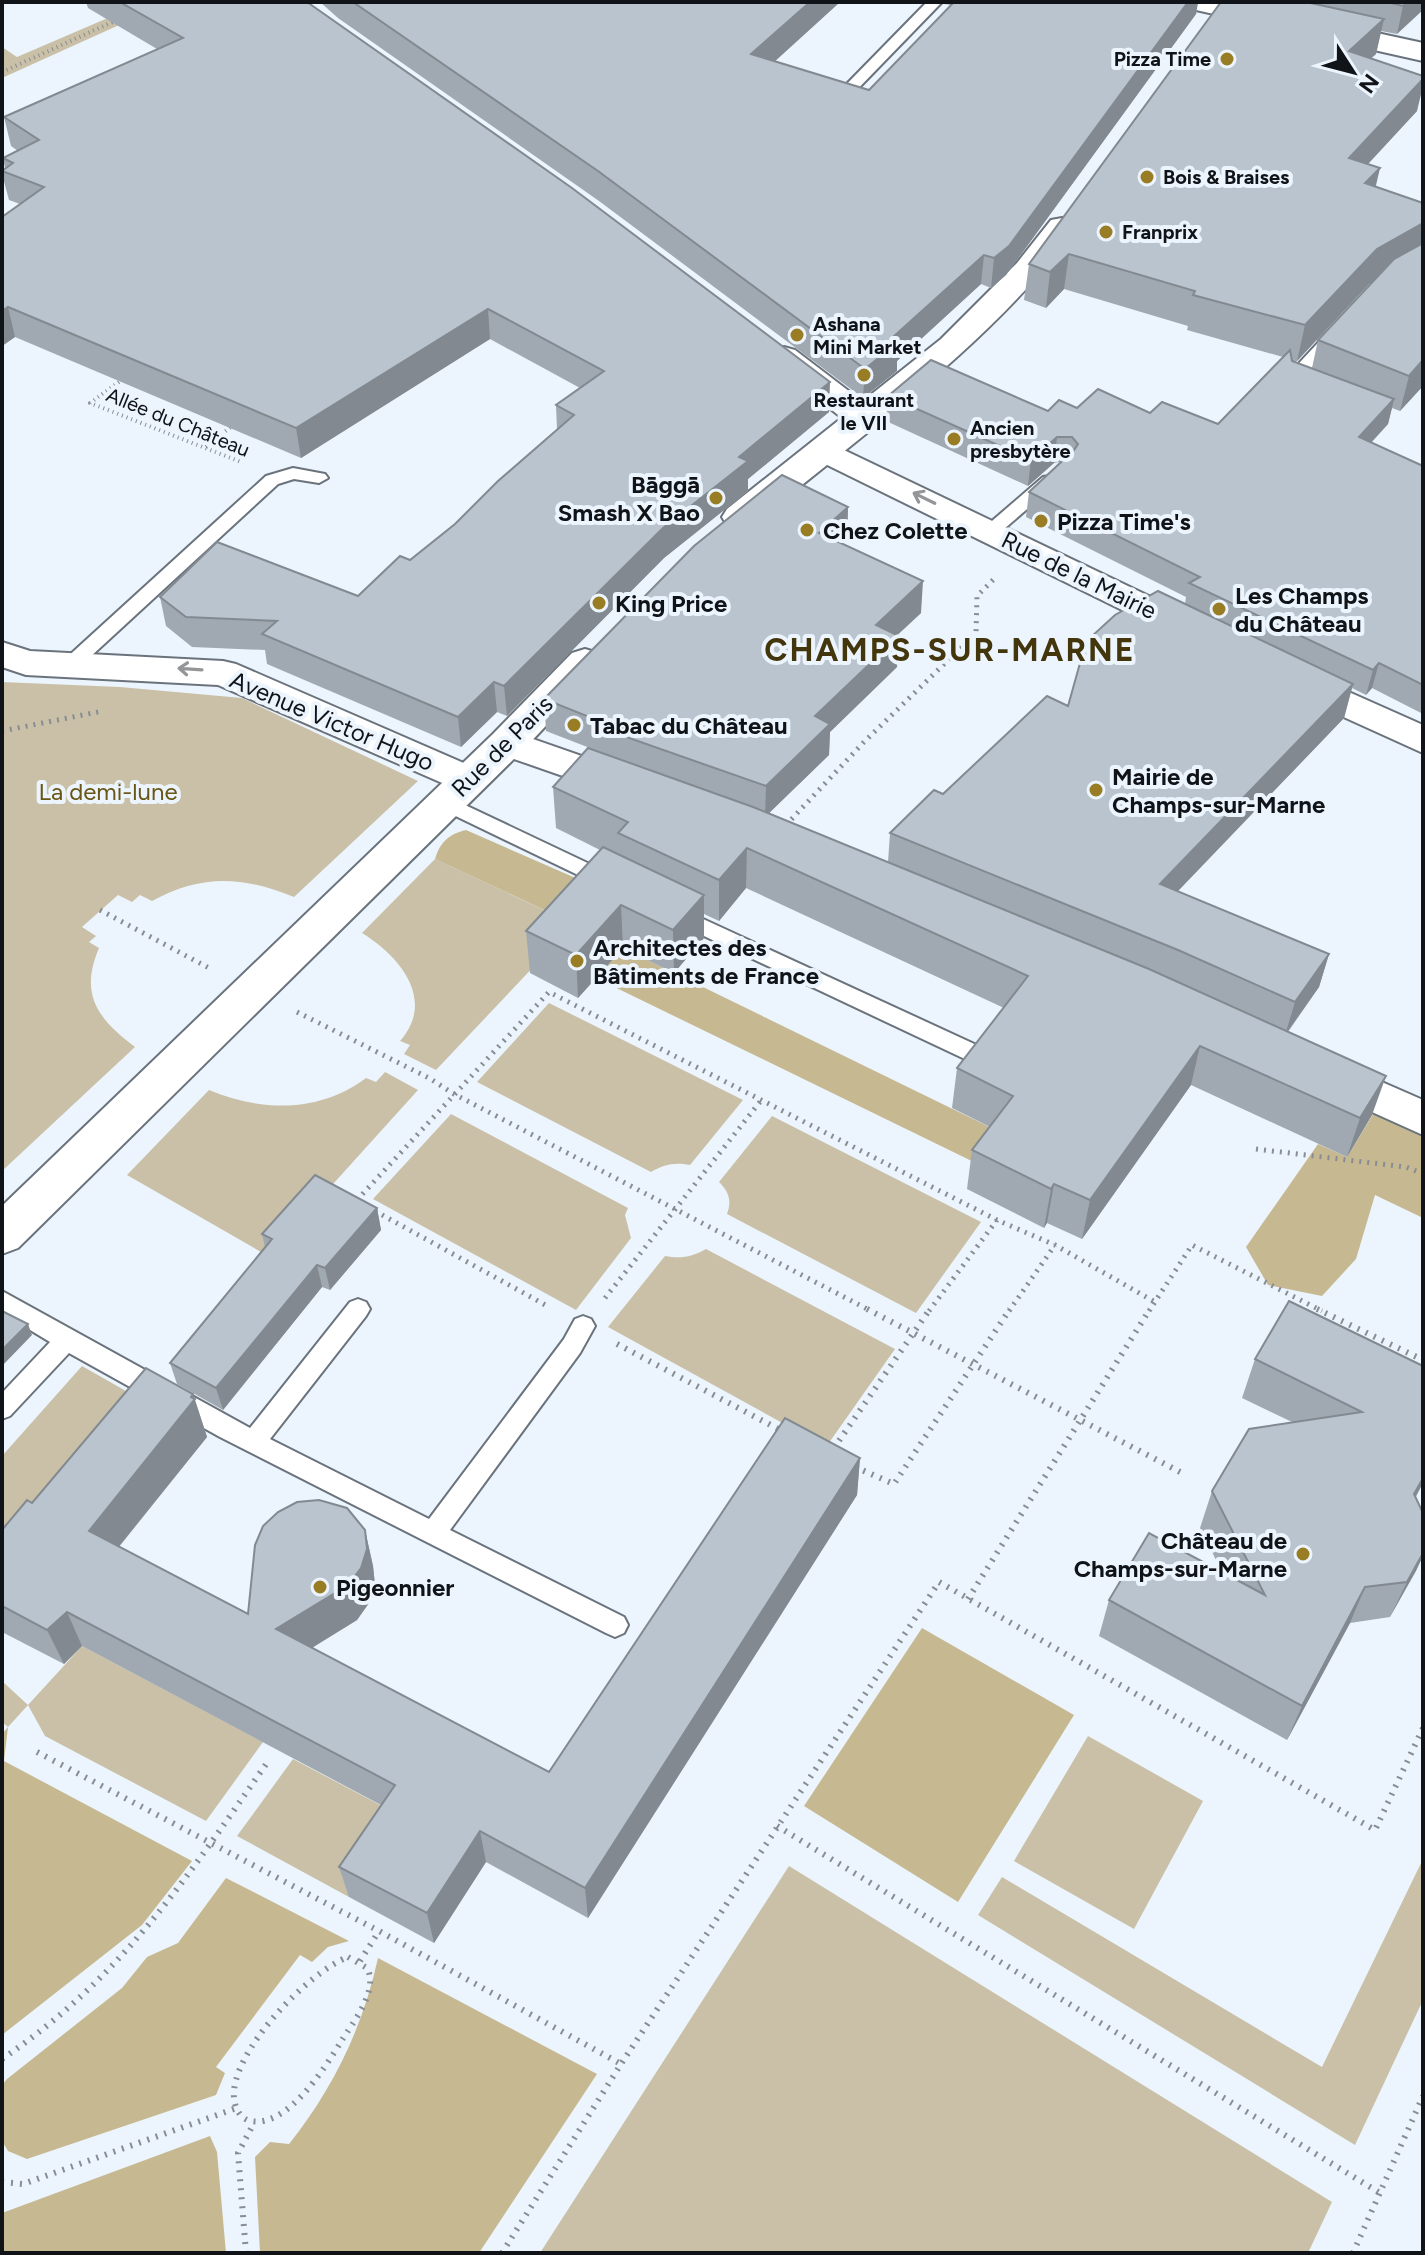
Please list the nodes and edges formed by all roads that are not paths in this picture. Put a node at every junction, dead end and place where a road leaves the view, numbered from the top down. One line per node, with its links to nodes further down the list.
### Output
1 (935, 2): 4 (lane)
2 (1210, 10): 3 (main road)
3 (1423, 52)
4 (841, 98)
5 (1081, 200): 9 (main road)
6 (1346, 322): 8 (lane)
7 (758, 338): 9 (street)
8 (1322, 390)
9 (863, 418): 10 (main road)
10 (823, 450): 13 (street, Rue de la Mairie, one-way to 10); 14 (main road)
11 (1062, 469): 13 (lane)
12 (319, 478): 18 (lane)
13 (991, 531): 16 (street, Rue de la Mairie)
14 (714, 538)
15 (608, 639): 21 (main road, Rue de Paris)
16 (1218, 643)
17 (2, 654): 18 (street, Avenue Victor Hugo)
18 (70, 665): 22 (street, Avenue Victor Hugo, one-way to 18)
19 (1274, 670): 20 (street)
20 (1423, 740)
21 (507, 743): 22 (main road, Rue de Paris); 23 (street)
22 (457, 791): 24 (lane); 29 (main road, Rue de Paris)
23 (661, 798)
24 (632, 893)
25 (660, 907): 26 (lane)
26 (975, 1054)
27 (1298, 1061): 28 (street)
28 (1423, 1119)
29 (2, 1235)
30 (2, 1301): 33 (lane)
31 (358, 1309): 35 (lane)
32 (583, 1326): 36 (lane)
33 (66, 1340): 34 (lane); 35 (lane)
34 (2, 1409)
35 (254, 1441): 36 (lane)
36 (434, 1532): 37 (lane)
37 (615, 1625)

